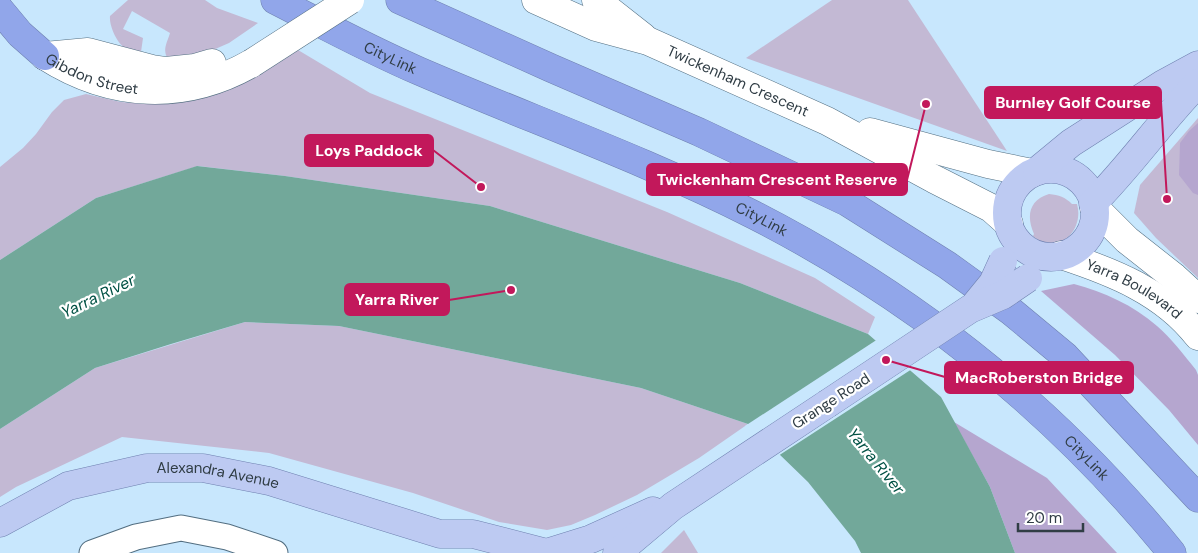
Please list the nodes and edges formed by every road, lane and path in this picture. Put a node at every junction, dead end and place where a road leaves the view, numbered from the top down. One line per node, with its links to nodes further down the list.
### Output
1 (275, 0): 34 (highway, CityLink)
2 (316, 0): 11 (main road, Gibdon Street)
3 (350, 0): 11 (main road, Gibdon Street, bridge)
4 (400, 0): 25 (highway)
5 (536, 0): 8 (main road, Twickenham Crescent)
6 (596, 0): 8 (main road, Twickenham Crescent)
7 (0, 10): 9 (highway)
8 (648, 42): 16 (main road, Twickenham Crescent)
9 (45, 56): 10 (main road, Gibdon Street); 15 (main road, Gibdon Street)
10 (107, 56): 13 (main road, Gibdon Street); 15 (main road)
11 (243, 58): 13 (main road, Gibdon Street)
12 (1198, 65): 17 (main road)
13 (152, 80): 15 (main road, Gibdon Street)
14 (1198, 83): 18 (main road)
15 (120, 87)
16 (827, 120): 17 (main road, Twickenham Crescent); 19 (main road, Twickenham Crescent)
17 (1034, 172): 18 (main road); 19 (main road)
18 (1094, 205): 20 (main road); 21 (main road, Yarra Boulevard)
19 (1009, 225): 20 (main road); 22 (main road, Grange Road, bridge)
20 (1059, 256): 22 (main road, Grange Road, bridge); 23 (main road, Yarra Boulevard)
21 (1198, 298)
22 (970, 309): 24 (main road, Grange Road, bridge)
23 (1198, 336)
24 (692, 493): 31 (main road, Grange Road); 32 (main road, Grange Road); 33 (main road)
25 (1198, 498)
26 (0, 523): 27 (main road, Alexandra Avenue)
27 (440, 534): 30 (main road, Alexandra Avenue); 31 (main road, Alexandra Avenue)
28 (92, 553): 29 (street)
29 (275, 553)
30 (459, 553)
31 (542, 553)
32 (617, 553)
33 (634, 553)
34 (1172, 553)

